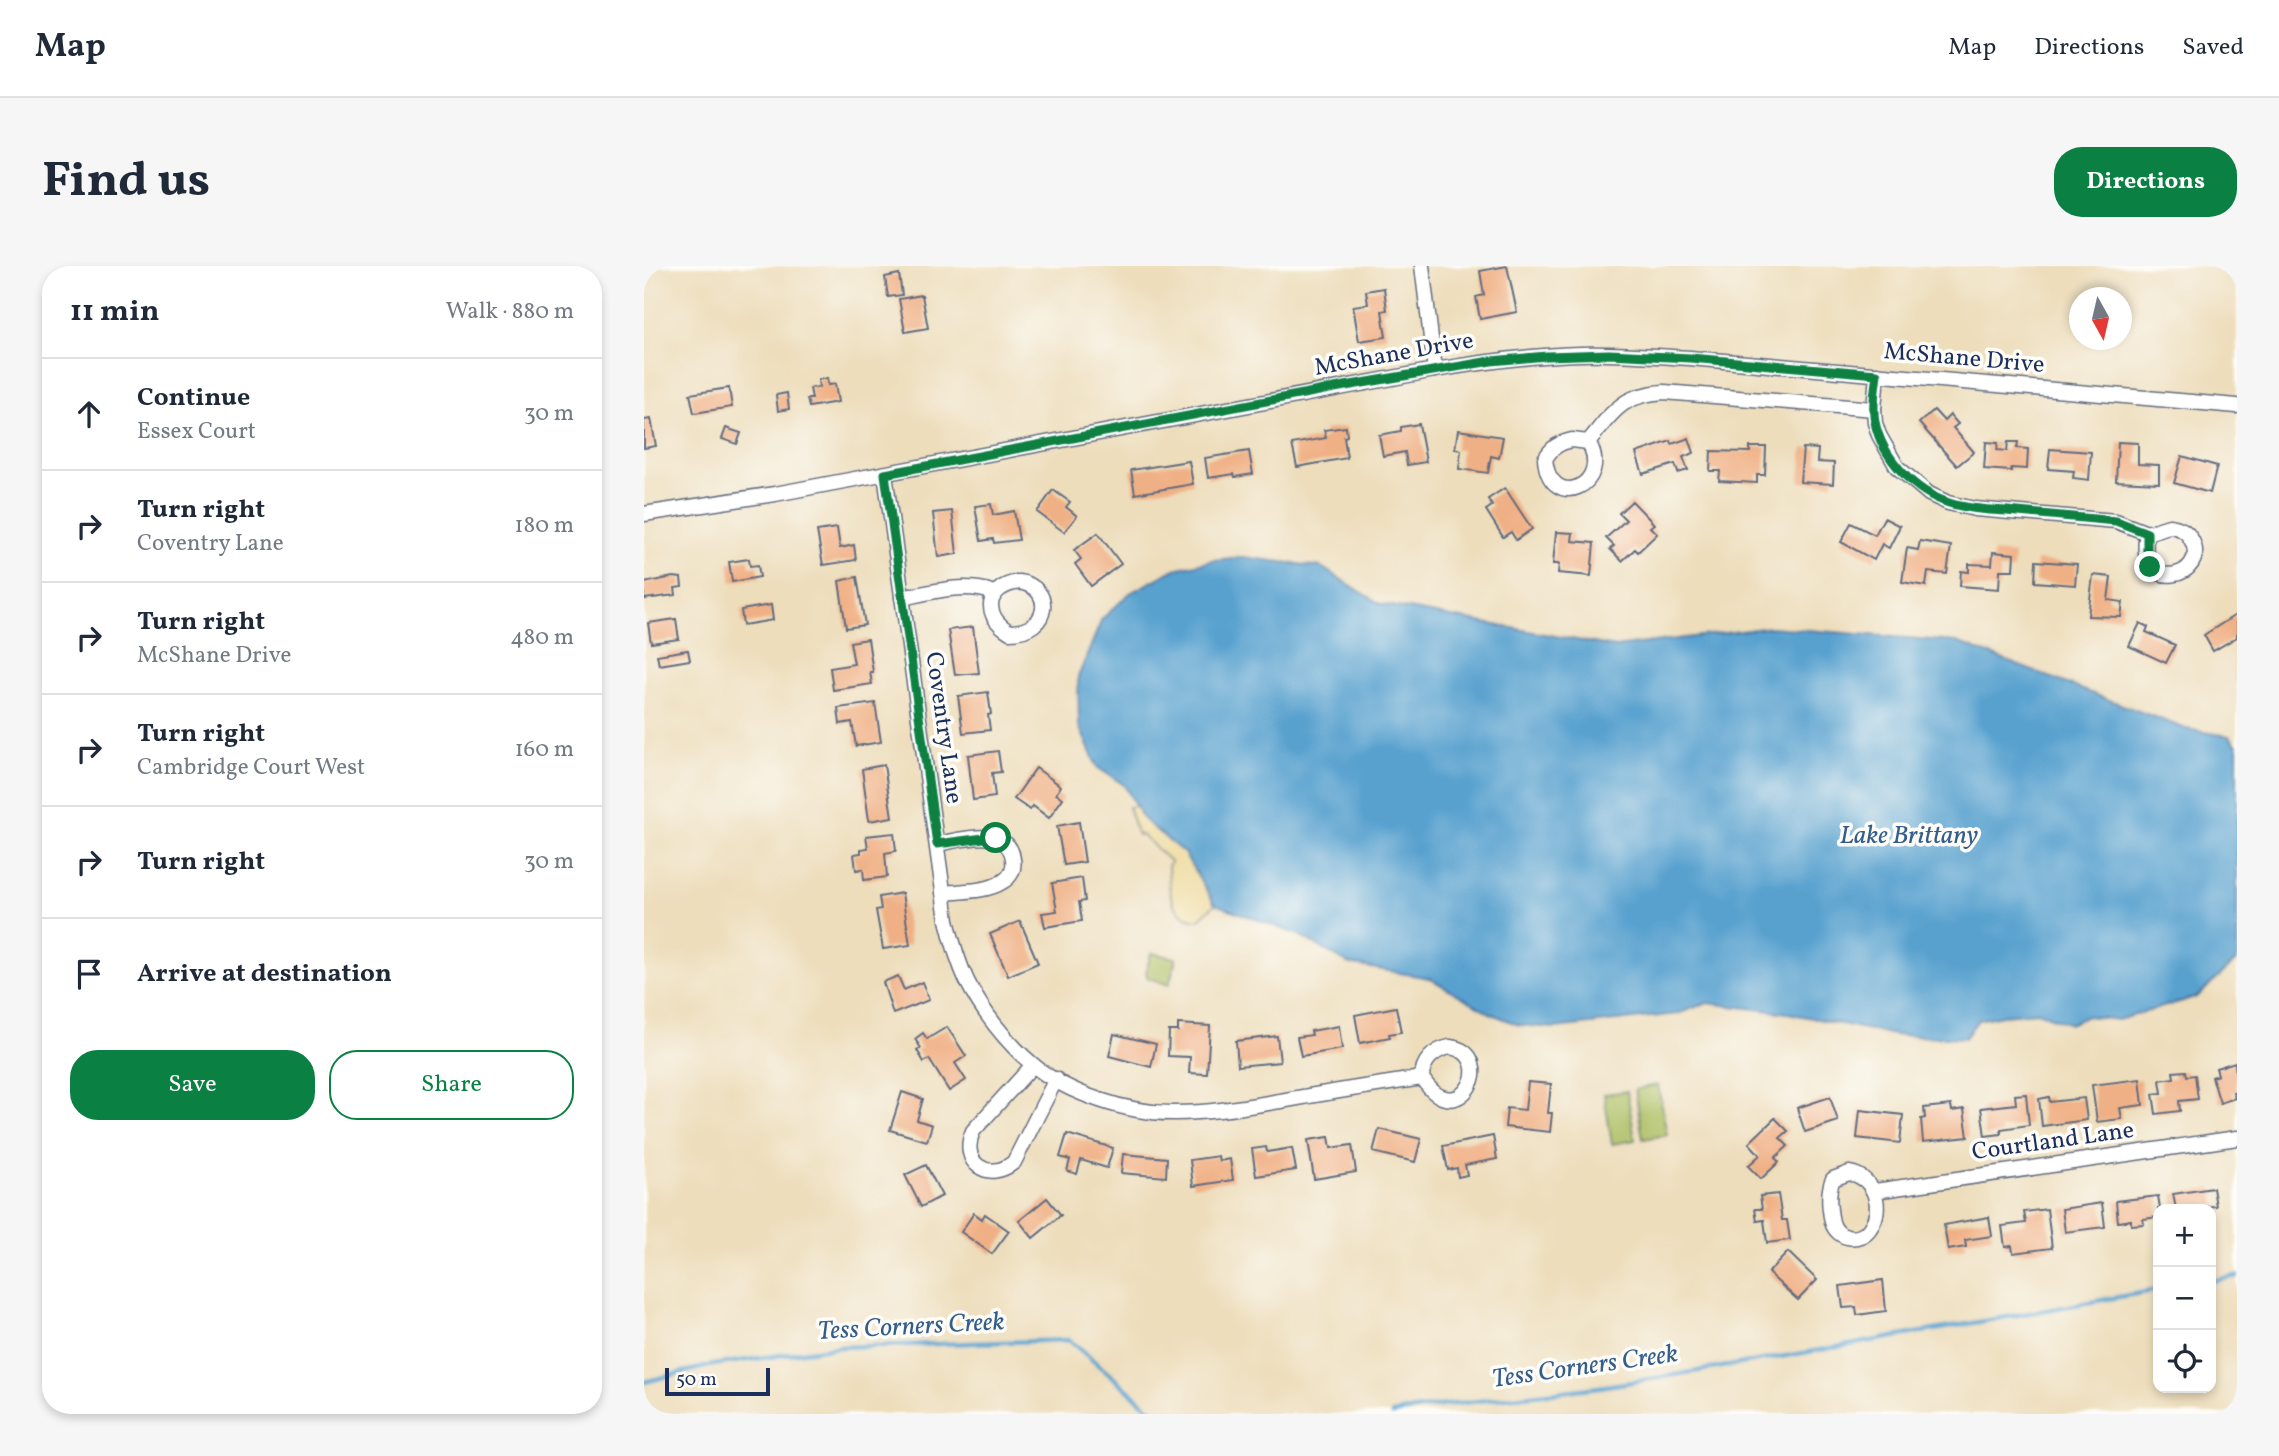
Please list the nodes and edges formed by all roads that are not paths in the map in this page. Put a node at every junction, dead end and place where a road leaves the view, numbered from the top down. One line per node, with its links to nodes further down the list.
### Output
1 (1422, 266): 2 (street)
2 (1435, 370): 3 (street, McShane Drive); 7 (street, McShane Drive)
3 (1877, 374): 4 (street, McShane Drive); 5 (street)
4 (2237, 406)
5 (1874, 409): 6 (street); 9 (street)
6 (1588, 442)
7 (885, 474): 8 (street, McShane Drive); 11 (street, Coventry Lane)
8 (644, 514)
9 (2147, 533)
10 (994, 593): 11 (street)
11 (902, 598): 12 (street, Coventry Lane)
12 (937, 844): 13 (street, Coventry Lane); 13 (street)
13 (943, 893): 14 (street, Coventry Lane)
14 (1033, 1065): 16 (street, Coventry Lane); 16 (street)
15 (1422, 1078): 16 (street, Coventry Lane)
16 (1056, 1079)
17 (2237, 1138): 18 (street, Courtland Lane)
18 (1875, 1191): 18 (street)

